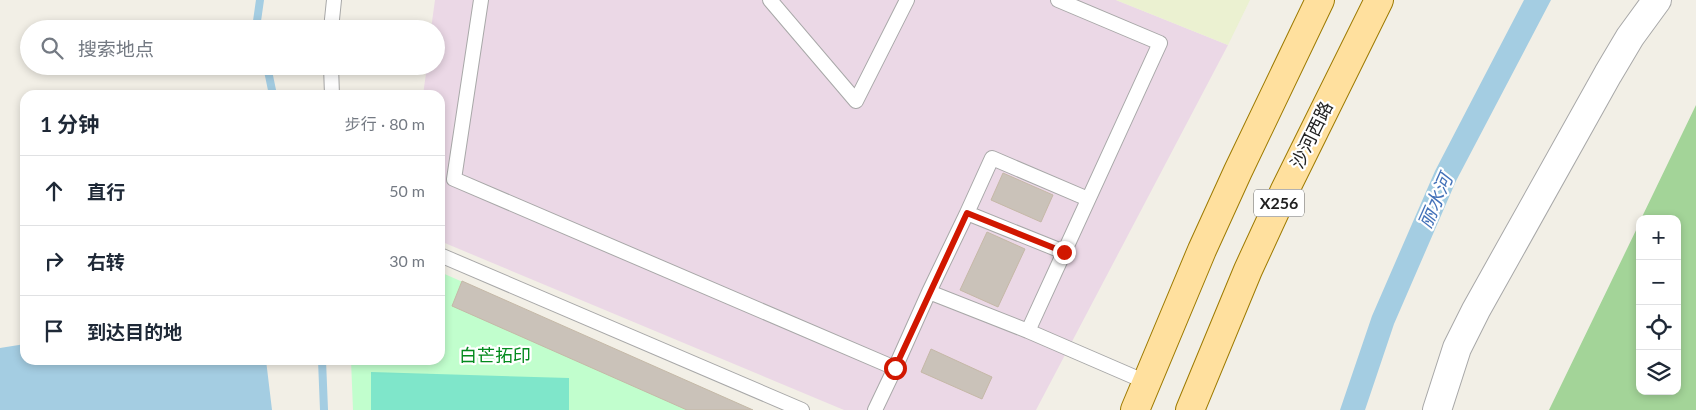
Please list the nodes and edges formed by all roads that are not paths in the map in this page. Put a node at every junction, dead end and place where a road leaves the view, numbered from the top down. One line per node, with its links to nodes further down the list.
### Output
1 (334, 0): 9 (lane)
2 (481, 0): 18 (lane)
3 (770, 0): 4 (lane)
4 (907, 0)
5 (1058, 0): 12 (lane)
6 (1320, 0): 19 (main road, X256)
7 (1379, 0): 23 (main road, 沙河西路 / X256)
8 (1657, 0): 24 (street)
9 (332, 20)
10 (331, 75): 11 (lane)
11 (332, 90)
12 (1088, 199): 13 (lane); 14 (lane)
13 (967, 213): 14 (lane); 16 (lane)
14 (1064, 252): 17 (lane)
15 (445, 257): 20 (lane)
16 (929, 292): 17 (lane); 18 (lane)
17 (1028, 331): 19 (lane)
18 (895, 368): 21 (lane)
19 (1146, 382): 22 (main road, X256)
20 (802, 410)
21 (874, 410)
22 (1135, 410)
23 (1190, 410)
24 (1437, 410)

